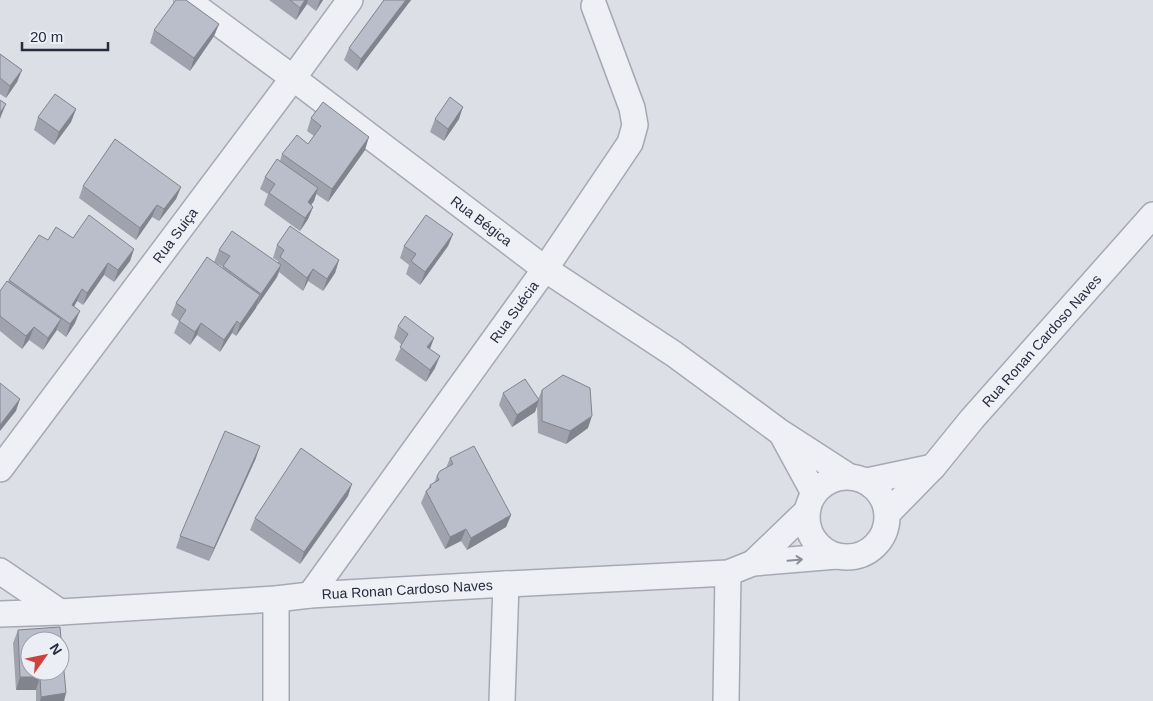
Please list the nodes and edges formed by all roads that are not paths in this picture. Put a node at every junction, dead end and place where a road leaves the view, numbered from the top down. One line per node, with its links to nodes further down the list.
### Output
1 (188, 0): 4 (street, Rua Bégica)
2 (350, 0): 4 (street, Rua Suiça)
3 (594, 6): 6 (street, Rua Suécia)
4 (293, 78): 6 (street, Rua Bégica); 9 (street, Rua Suiça)
5 (1153, 215): 8 (street, Rua Ronan Cardoso Naves)
6 (545, 269): 7 (street, Rua Bégica); 18 (street, Rua Suécia)
7 (780, 432): 10 (street, Rua Bégica); 11 (street, Rua Bégica)
8 (933, 468): 10 (street); 12 (street, Rua Ronan Cardoso Naves)
9 (0, 469)
10 (857, 479): 11 (street); 12 (street)
11 (811, 502): 13 (street); 14 (street, Rua Ronan Cardoso Naves)
12 (888, 512): 13 (street)
13 (837, 556): 14 (street, Rua Ronan Cardoso Naves, one-way to 13)
14 (753, 563): 16 (street, Rua Ronan Cardoso Naves)
15 (0, 570): 20 (street)
16 (728, 573): 17 (street, Rua Ronan Cardoso Naves); 24 (street)
17 (506, 584): 18 (street, Rua Ronan Cardoso Naves); 23 (street)
18 (310, 595): 19 (street, Rua Ronan Cardoso Naves)
19 (276, 599): 20 (street, Rua Ronan Cardoso Naves); 22 (street)
20 (60, 612): 21 (street, Rua Ronan Cardoso Naves)
21 (0, 614)
22 (276, 701)
23 (502, 701)
24 (726, 701)

